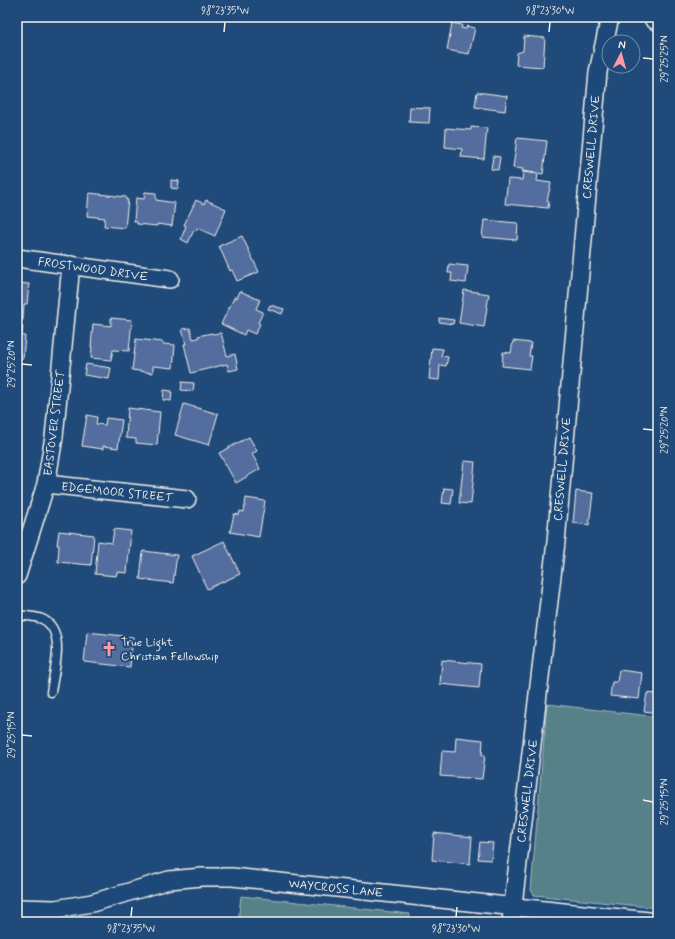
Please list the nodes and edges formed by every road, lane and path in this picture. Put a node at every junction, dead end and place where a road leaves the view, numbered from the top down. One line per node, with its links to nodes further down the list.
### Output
1 (610, 17): 13 (street, CRESWELL DRIVE)
2 (655, 17): 3 (main road)
3 (658, 19)
4 (17, 258): 5 (street, FROSTWOOD DRIVE)
5 (71, 265): 6 (street, FROSTWOOD DRIVE); 7 (street, EASTOVER STREET)
6 (170, 279)
7 (46, 484): 8 (street, EDGEMOOR STREET); 9 (street, EASTOVER STREET)
8 (187, 499)
9 (17, 576)
10 (17, 615): 11 (lane)
11 (51, 692)
12 (17, 908): 13 (street, WAYCROSS LANE)
13 (512, 914): 14 (street, WAYCROSS LANE)
14 (658, 922)

